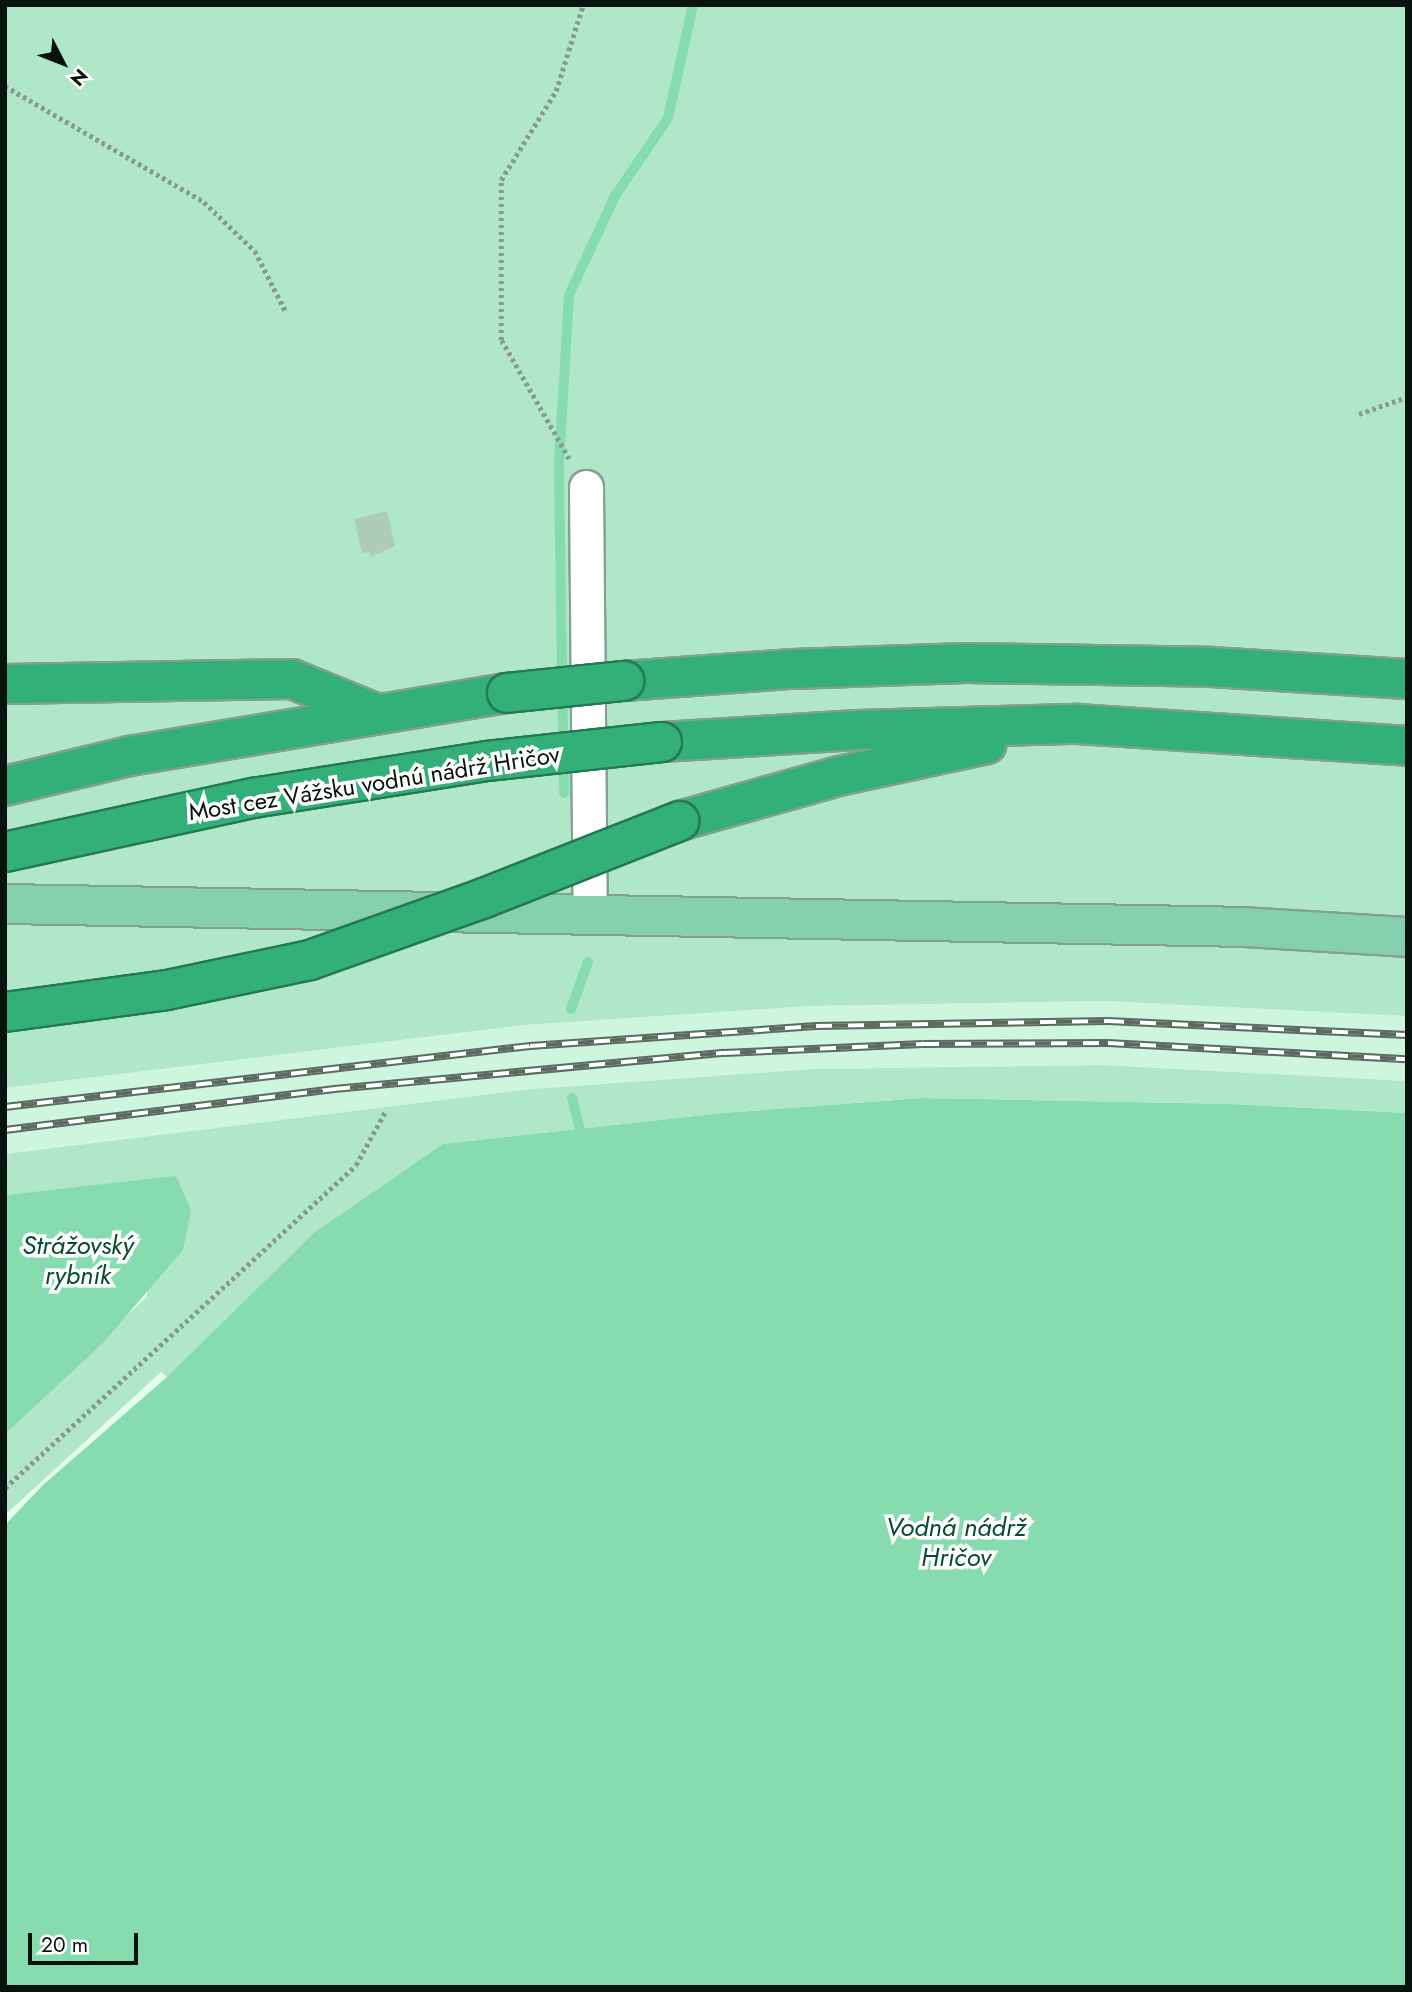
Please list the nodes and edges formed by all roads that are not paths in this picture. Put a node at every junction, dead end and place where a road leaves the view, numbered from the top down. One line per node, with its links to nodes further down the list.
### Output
1 (586, 487): 10 (street)
2 (1407, 679): 4 (highway, bridge)
3 (5, 684): 4 (highway)
4 (375, 713): 7 (highway)
5 (1078, 724): 6 (highway); 8 (highway, Most cez Vážsku vodnú nádrž Hričov, bridge); 12 (highway, bridge)
6 (1407, 746)
7 (5, 786)
8 (5, 852)
9 (5, 904): 10 (main road)
10 (590, 916): 11 (main road)
11 (1407, 937)
12 (5, 1012)

